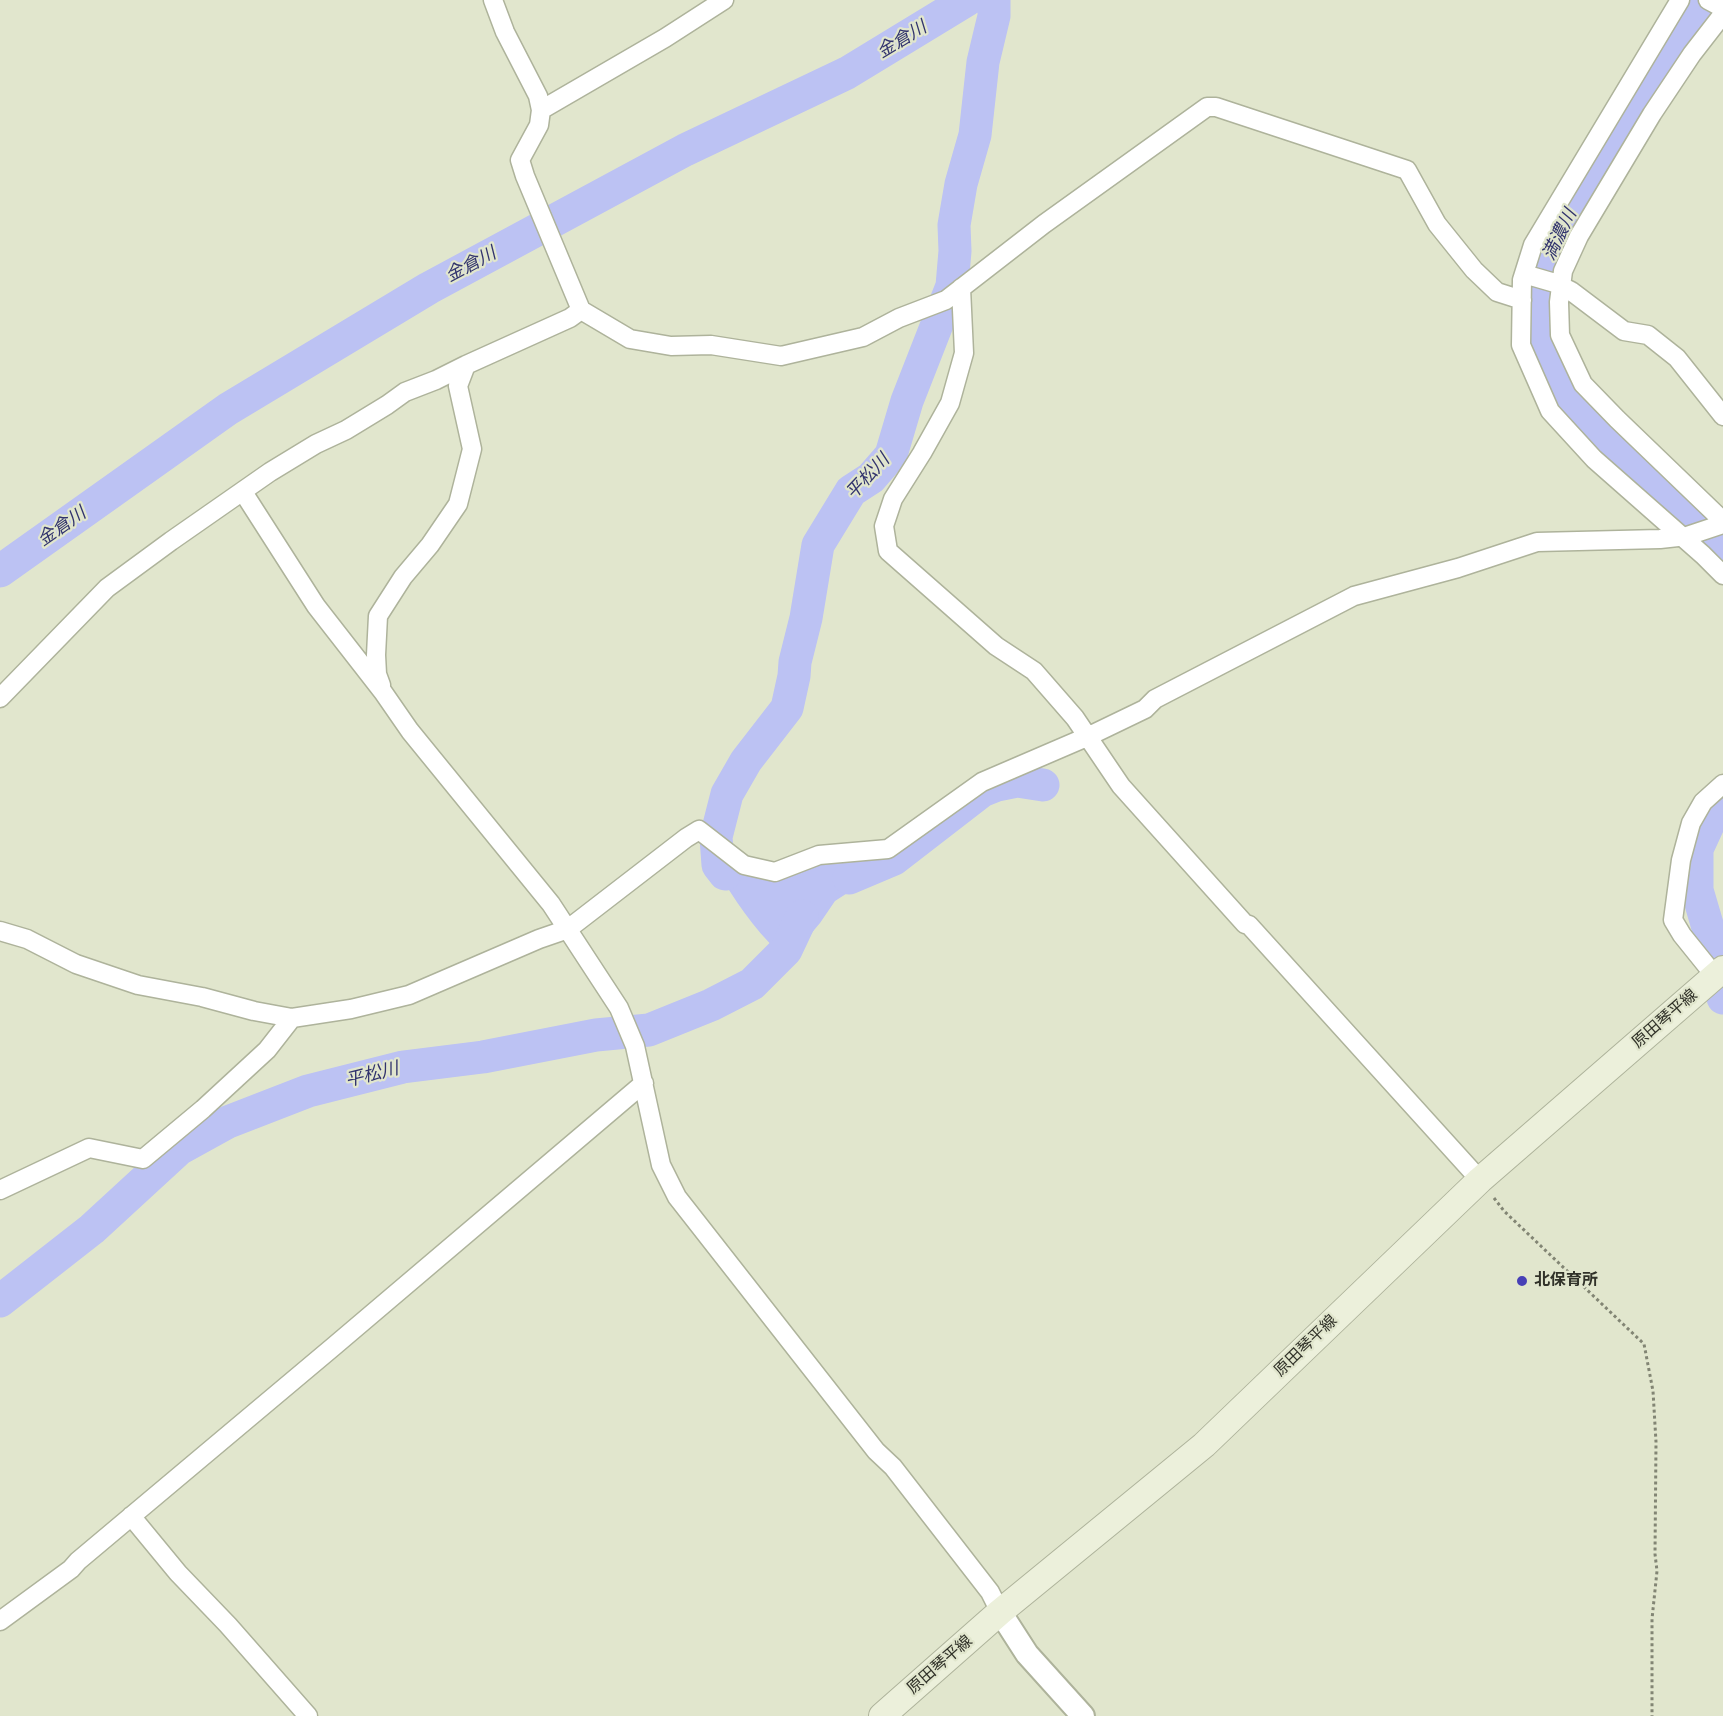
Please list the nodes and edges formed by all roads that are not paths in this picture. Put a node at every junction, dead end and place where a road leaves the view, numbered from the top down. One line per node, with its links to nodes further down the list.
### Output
1 (493, 0): 7 (street)
2 (724, 0): 7 (street)
3 (1680, 0): 8 (street)
4 (1708, 0): 5 (street)
5 (1723, 8)
6 (1723, 14): 9 (street)
7 (541, 110): 12 (street)
8 (1525, 274): 9 (street); 11 (street)
9 (1558, 284): 14 (street); 16 (street)
10 (961, 288): 11 (street); 12 (street); 21 (street)
11 (1522, 300): 17 (street)
12 (581, 310): 13 (street)
13 (466, 364): 15 (street); 19 (street)
14 (1723, 416)
15 (243, 492): 19 (street); 20 (street)
16 (1722, 524): 17 (street)
17 (1684, 537): 18 (street); 21 (street)
18 (1723, 575)
19 (383, 692): 23 (street)
20 (0, 698)
21 (1089, 736): 23 (street); 28 (street)
22 (1723, 784): 25 (street)
23 (568, 929): 26 (street); 27 (street)
24 (0, 931): 26 (street)
25 (1719, 973): 28 (main road, 原田琴平線)
26 (292, 1018): 29 (street)
27 (644, 1083): 30 (street); 31 (street)
28 (1480, 1180): 31 (main road, 原田琴平線)
29 (0, 1190)
30 (131, 1516): 32 (street); 33 (street)
31 (1000, 1612): 34 (main road, 原田琴平線); 35 (street)
32 (0, 1621)
33 (308, 1716)
34 (882, 1716)
35 (1083, 1716)

